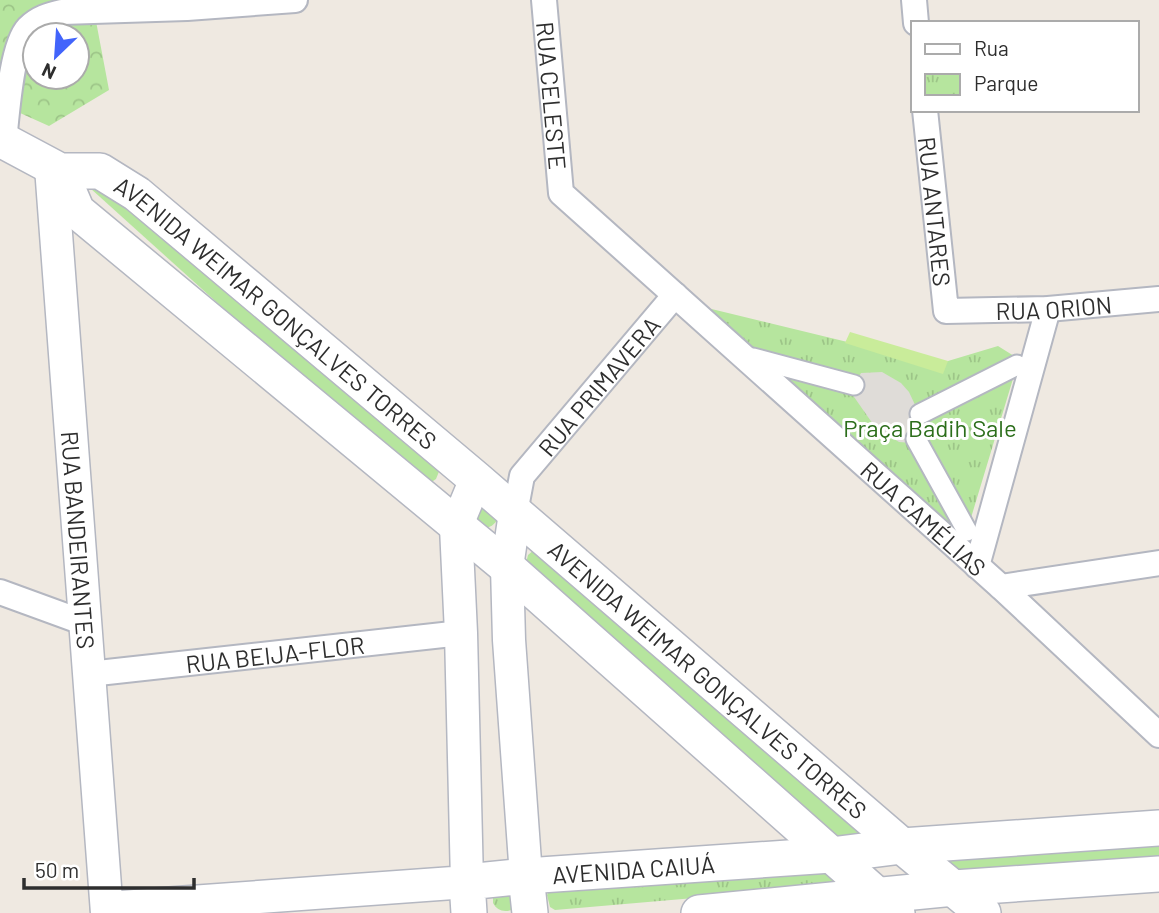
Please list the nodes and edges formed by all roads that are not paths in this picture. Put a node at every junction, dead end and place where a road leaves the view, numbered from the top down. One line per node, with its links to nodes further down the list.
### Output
1 (295, 0): 4 (street)
2 (544, 0): 9 (street, RUA CELESTE)
3 (914, 0): 5 (street)
4 (187, 4): 7 (street)
5 (916, 21)
6 (925, 112): 13 (street, RUA ANTARES)
7 (2, 140): 8 (main road)
8 (56, 169): 20 (main road, AVENIDA WEIMAR GONÇALVES TORRES); 22 (main road, AVENIDA WEIMAR GONÇALVES TORRES); 29 (street, RUA BANDEIRANTES)
9 (561, 193): 10 (street, RUA CAMÉLIAS)
10 (675, 295): 19 (street, RUA PRIMAVERA); 25 (street, RUA CAMÉLIAS)
11 (1159, 299): 12 (street, RUA ORION)
12 (1048, 309): 13 (street, RUA ORION); 25 (street)
13 (946, 311)
14 (753, 358): 16 (street)
15 (1017, 365): 17 (street)
16 (853, 385)
17 (919, 415)
18 (916, 439): 23 (street)
19 (522, 476): 20 (street, RUA PRIMAVERA); 21 (street, RUA PRIMAVERA)
20 (476, 479): 21 (main road, AVENIDA WEIMAR GONÇALVES TORRES); 22 (street)
21 (515, 513): 26 (street); 34 (main road, AVENIDA WEIMAR GONÇALVES TORRES)
22 (456, 527): 26 (main road, AVENIDA WEIMAR GONÇALVES TORRES); 30 (street)
23 (967, 531)
24 (1159, 563): 27 (street)
25 (977, 566): 27 (street, RUA CAMÉLIAS)
26 (508, 567): 35 (main road, AVENIDA WEIMAR GONÇALVES TORRES); 37 (street)
27 (1001, 587): 32 (street, RUA CAMÉLIAS)
28 (0, 592): 29 (street)
29 (85, 623): 31 (street, RUA BANDEIRANTES)
30 (461, 633): 31 (street, RUA BEIJA-FLOR); 39 (street)
31 (89, 674): 41 (street, RUA BANDEIRANTES)
32 (1159, 735)
33 (1159, 828): 34 (main road, AVENIDA CAIUÁ)
34 (902, 846): 35 (main road, AVENIDA CAIUÁ); 38 (main road, AVENIDA WEIMAR GONÇALVES TORRES)
35 (831, 855): 37 (main road, AVENIDA CAIUÁ); 40 (main road, AVENIDA WEIMAR GONÇALVES TORRES)
36 (1159, 874): 38 (main road, AVENIDA CAIUÁ)
37 (526, 876): 39 (main road, AVENIDA CAIUÁ); 42 (main road)
38 (954, 888): 40 (main road, AVENIDA CAIUÁ); 44 (main road, AVENIDA WEIMAR GONÇALVES TORRES)
39 (468, 897): 41 (street, AVENIDA CAIUÁ)
40 (887, 905): 43 (main road, AVENIDA CAIUÁ)
41 (107, 911)
42 (530, 913)
43 (699, 913)
44 (983, 913)

